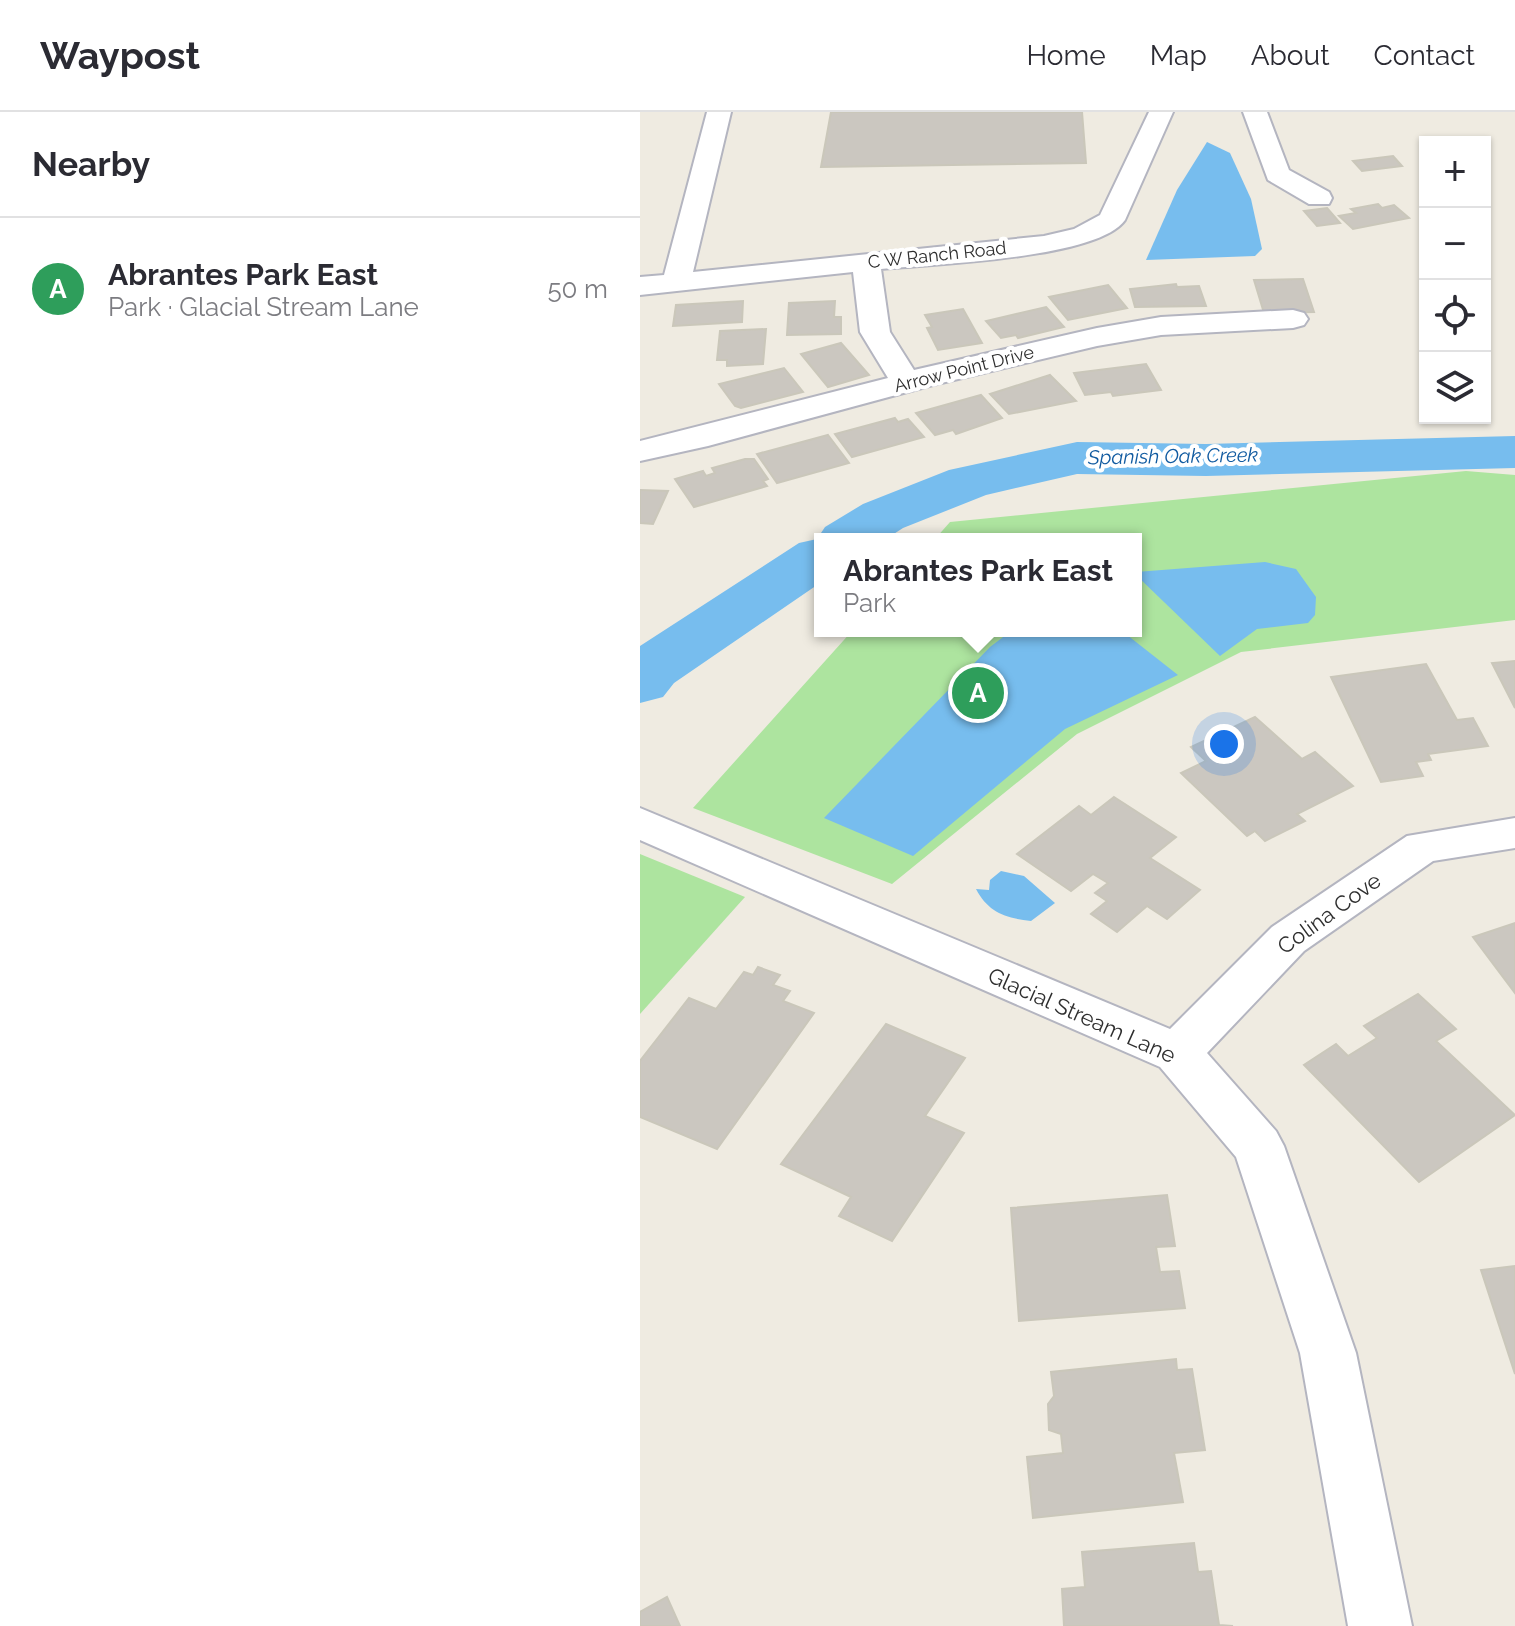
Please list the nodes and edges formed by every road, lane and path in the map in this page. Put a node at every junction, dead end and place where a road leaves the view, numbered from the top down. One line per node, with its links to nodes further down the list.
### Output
1 (719, 112): 6 (street)
2 (1161, 112): 5 (street, C W Ranch Road)
3 (1255, 112): 4 (street)
4 (1319, 198)
5 (866, 263): 6 (street, C W Ranch Road); 9 (street)
6 (676, 284): 7 (street, C W Ranch Road)
7 (640, 286)
8 (1293, 319): 9 (street, Arrow Point Drive)
9 (906, 382): 10 (street, Arrow Point Drive)
10 (640, 451)
11 (640, 823): 13 (street, Glacial Stream Lane)
12 (1515, 833): 13 (street, Colina Cove)
13 (1177, 1053): 14 (street, Glacial Stream Lane)
14 (1380, 1626)

